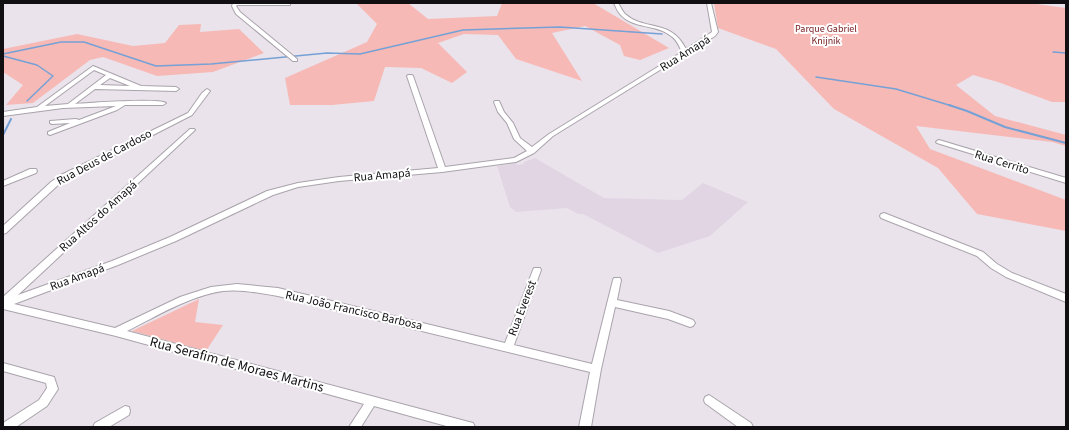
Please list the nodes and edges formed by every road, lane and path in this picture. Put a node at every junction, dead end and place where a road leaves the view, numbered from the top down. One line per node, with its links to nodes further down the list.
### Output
1 (235, 3): 4 (street); 6 (street)
2 (616, 3): 5 (street)
3 (709, 3): 5 (street, Rua Amapá)
4 (288, 4)
5 (686, 52): 24 (street, Rua Amapá)
6 (295, 60)
7 (110, 75): 9 (street); 10 (street); 17 (street)
8 (410, 76): 25 (street)
9 (94, 87): 10 (street); 16 (street)
10 (140, 88): 11 (street)
11 (176, 89)
12 (207, 91): 30 (street, Rua Deus de Cardoso)
13 (498, 102): 24 (street)
14 (124, 103): 15 (street); 16 (street); 19 (street)
15 (163, 103)
16 (70, 105): 17 (street)
17 (39, 108): 18 (street)
18 (3, 114)
19 (84, 120): 21 (street); 21 (street)
20 (192, 130): 35 (street, Rua Altos do Amapá)
21 (50, 133): 22 (street)
22 (50, 142)
23 (938, 142): 27 (street, Rua Cerrito)
24 (532, 151): 25 (street, Rua Amapá)
25 (442, 170): 35 (street, Rua Amapá)
26 (34, 171): 28 (street)
27 (1066, 181)
28 (3, 184)
29 (884, 216): 33 (street)
30 (3, 231)
31 (537, 270): 38 (street, Rua Everest)
32 (617, 280): 34 (street)
33 (1066, 298)
34 (613, 303): 36 (street); 40 (street)
35 (3, 304): 37 (street, Rua Serafim de Moraes Martins)
36 (690, 323)
37 (116, 332): 38 (street, Rua João Francisco Barbosa); 41 (street, Rua Serafim de Moraes Martins)
38 (508, 347): 40 (street, Rua João Francisco Barbosa)
39 (3, 367): 44 (street)
40 (596, 368): 48 (street)
41 (372, 400): 46 (street); 47 (street, Rua Serafim de Moraes Martins)
42 (709, 400): 49 (street)
43 (125, 411): 45 (street)
44 (6, 427)
45 (99, 427)
46 (356, 427)
47 (470, 427)
48 (585, 427)
49 (747, 427)

